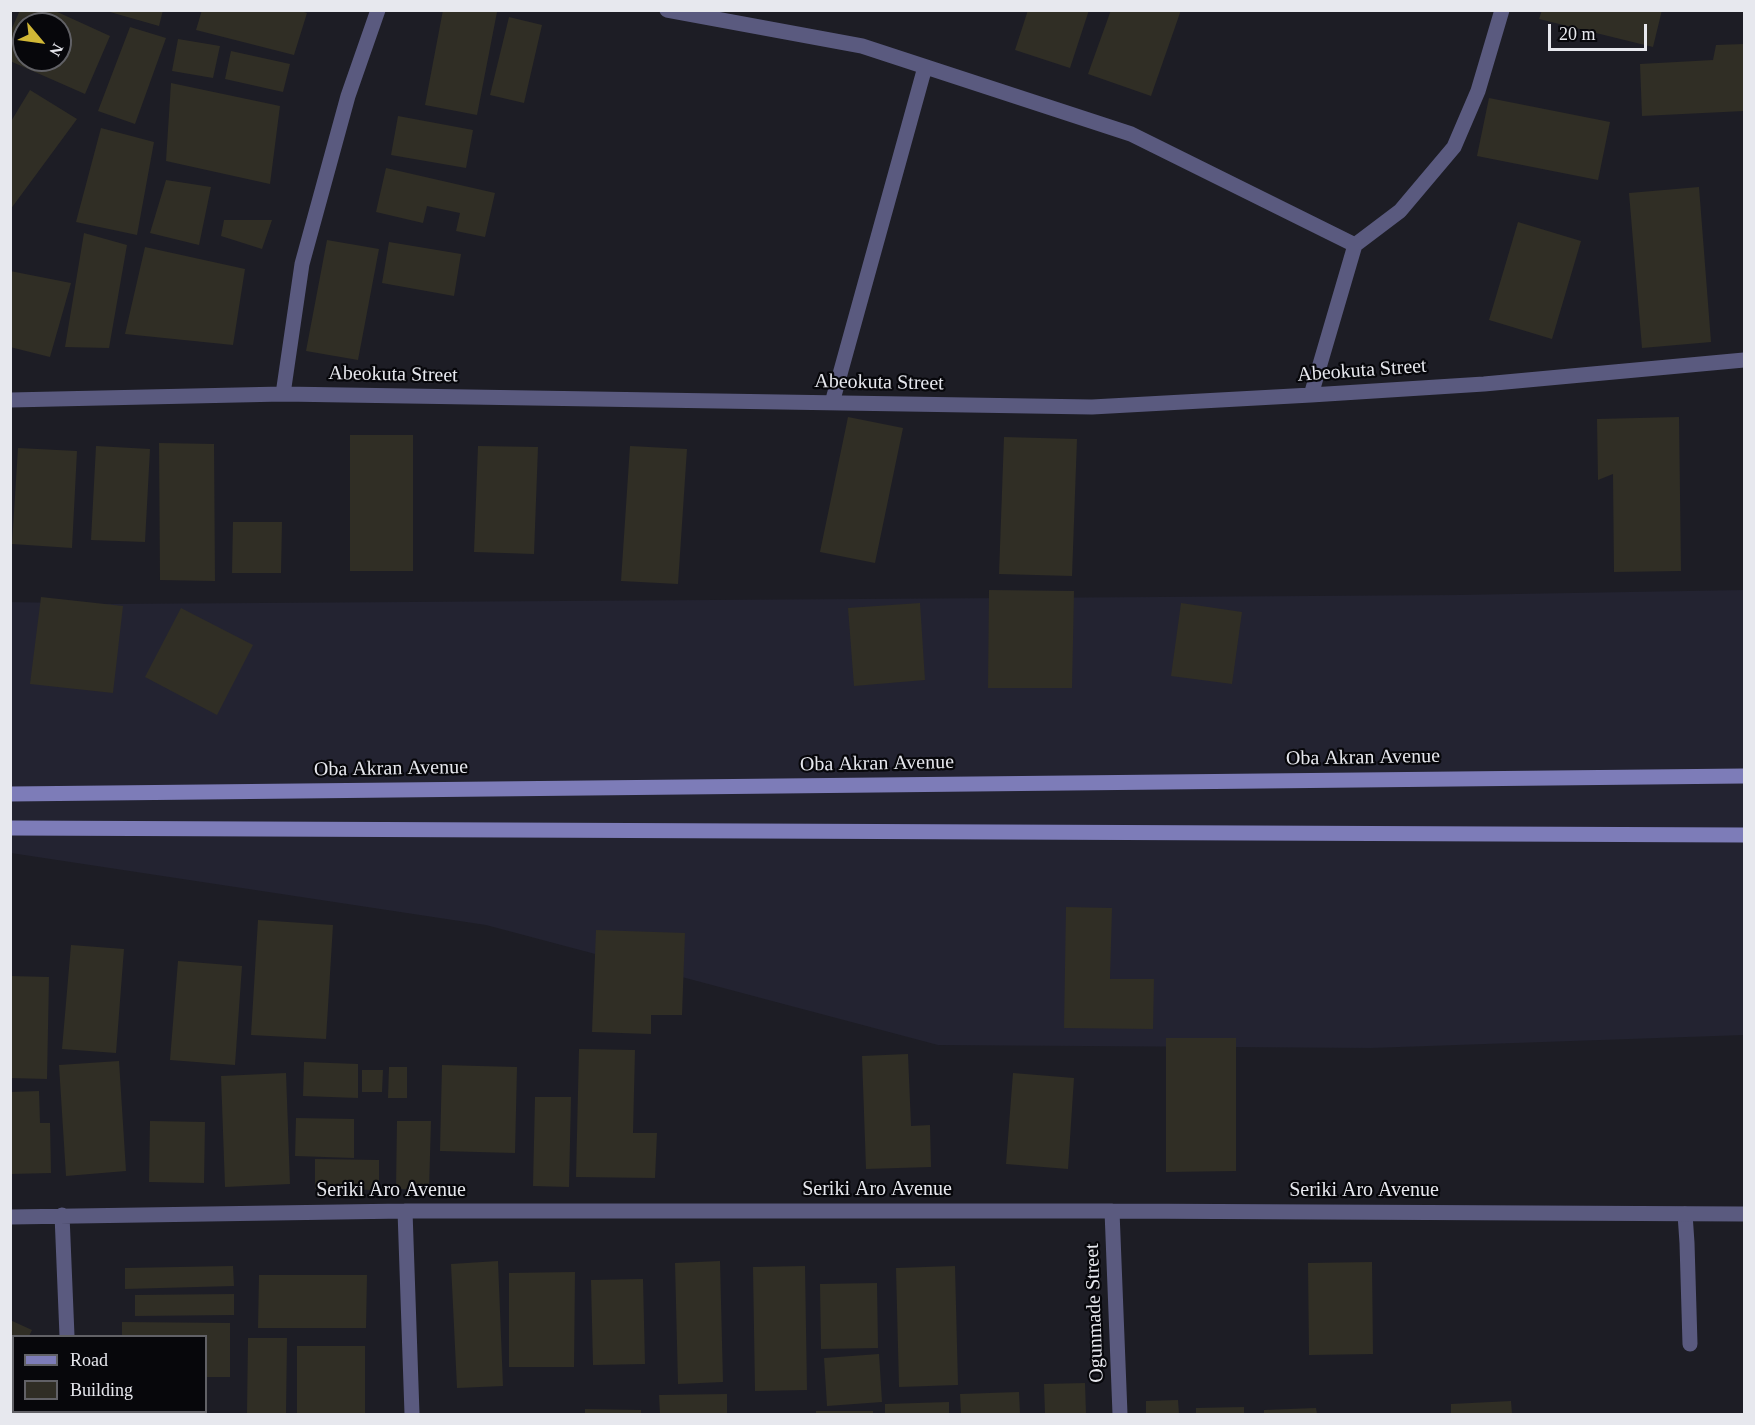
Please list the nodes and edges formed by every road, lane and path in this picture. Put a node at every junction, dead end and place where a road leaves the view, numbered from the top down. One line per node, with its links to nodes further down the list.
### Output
1 (378, 10): 7 (street)
2 (668, 10): 4 (street)
3 (1502, 10): 5 (street)
4 (925, 67): 5 (street); 10 (street)
5 (1355, 245): 8 (street)
6 (1744, 360): 8 (street, Abeokuta Street)
7 (283, 394): 9 (street, Abeokuta Street); 10 (street, Abeokuta Street)
8 (1311, 396): 10 (street, Abeokuta Street)
9 (10, 400)
10 (832, 403)
11 (1744, 776): 12 (main road, Oba Akran Avenue)
12 (10, 794)
13 (10, 828): 14 (main road)
14 (1744, 835)
15 (1112, 1210): 16 (street, Seriki Aro Avenue); 17 (street, Seriki Aro Avenue); 24 (street, Ogunmade Street)
16 (405, 1211): 19 (street, Seriki Aro Avenue); 23 (street)
17 (1685, 1214): 18 (street, Seriki Aro Avenue); 22 (street)
18 (1744, 1214)
19 (62, 1215): 20 (street, Seriki Aro Avenue); 21 (street)
20 (10, 1217)
21 (67, 1335)
22 (1690, 1344)
23 (412, 1414)
24 (1120, 1414)

